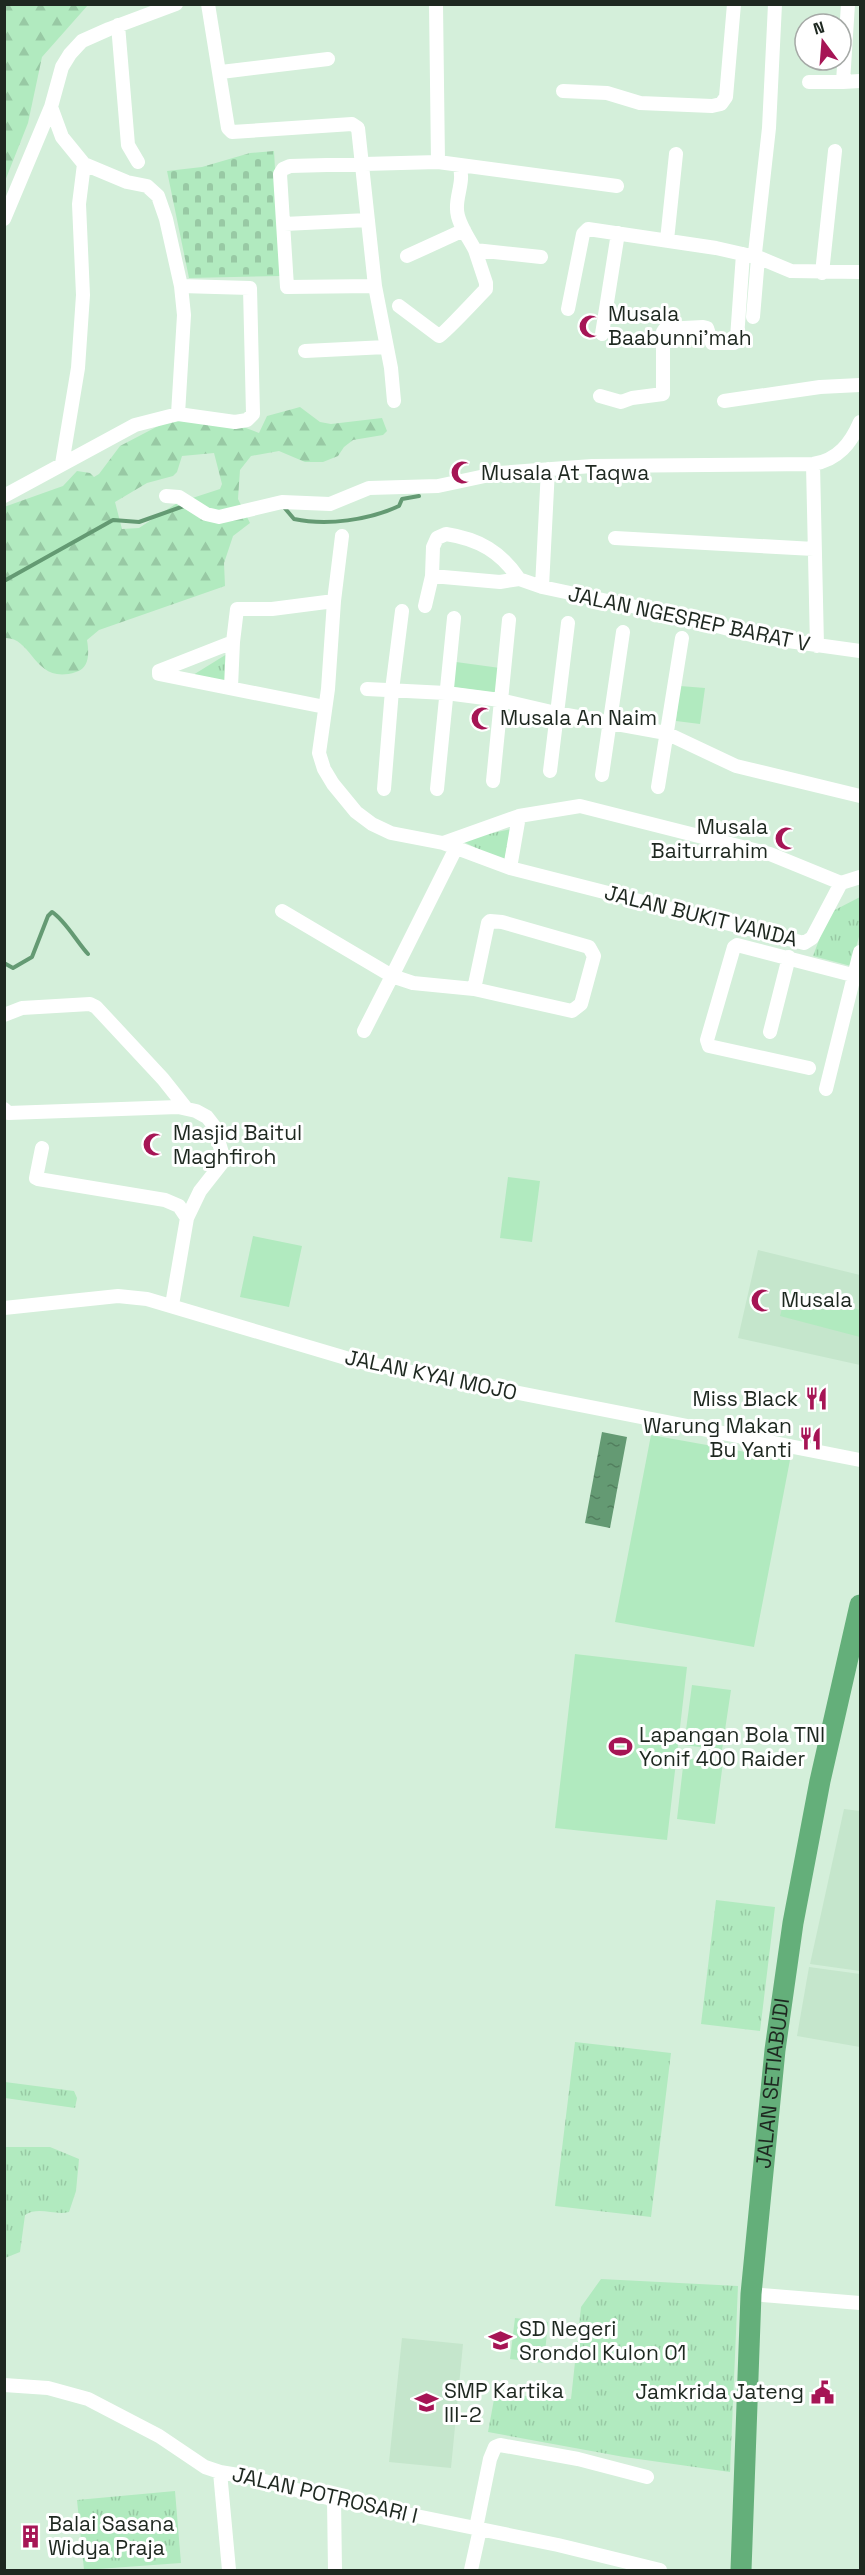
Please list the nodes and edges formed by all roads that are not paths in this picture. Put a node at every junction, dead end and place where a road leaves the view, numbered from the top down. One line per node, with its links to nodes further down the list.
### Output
1 (176, 4): 7 (street)
2 (208, 4): 9 (street)
3 (436, 4): 18 (street)
4 (734, 4): 13 (street)
5 (775, 4): 30 (street)
6 (848, 4): 12 (street)
7 (118, 25): 14 (street); 17 (street)
8 (328, 59): 9 (street)
9 (221, 72): 20 (street)
10 (861, 81): 12 (street)
11 (809, 82): 12 (street)
12 (843, 82)
13 (563, 91)
14 (51, 107): 19 (street); 23 (street)
15 (835, 151): 33 (street)
16 (676, 154): 28 (street)
17 (138, 162)
18 (438, 162): 20 (street); 21 (street)
19 (84, 164): 35 (street); 49 (street)
20 (362, 164): 24 (street); 25 (street)
21 (459, 165): 22 (street); 26 (street)
22 (617, 186)
23 (4, 219)
24 (368, 220): 25 (street); 36 (street)
25 (284, 224): 36 (street)
26 (464, 230): 29 (street); 31 (street)
27 (618, 233): 28 (street); 38 (street); 40 (street)
28 (667, 240): 30 (street)
29 (475, 250): 32 (street); 37 (street)
30 (752, 255): 33 (street); 39 (street); 44 (street)
31 (407, 256)
32 (540, 256)
33 (822, 273): 34 (street)
34 (861, 273)
35 (181, 286): 47 (street); 47 (street)
36 (375, 286): 41 (street)
37 (399, 306)
38 (568, 309)
39 (753, 316)
40 (602, 334)
41 (386, 347): 42 (street); 45 (street)
42 (305, 351)
43 (861, 385): 46 (street)
44 (600, 396)
45 (394, 401)
46 (724, 401)
47 (178, 414): 49 (street)
48 (861, 422): 50 (street)
49 (62, 464): 52 (street)
50 (813, 464): 51 (street); 56 (street)
51 (548, 470): 53 (street); 59 (street)
52 (4, 495)
53 (166, 496)
54 (342, 536): 60 (street, JALAN BUKIT VANDA)
55 (615, 537): 56 (street)
56 (814, 549): 69 (street)
57 (432, 576): 58 (street); 58 (street); 61 (street)
58 (519, 579): 59 (street, JALAN NGESREP BARAT V)
59 (542, 587): 69 (street, JALAN NGESREP BARAT V)
60 (334, 601): 68 (street); 76 (street, JALAN BUKIT VANDA)
61 (425, 606)
62 (402, 611): 73 (street)
63 (454, 618): 74 (street)
64 (509, 620): 75 (street)
65 (568, 623): 77 (street)
66 (623, 632): 78 (street)
67 (682, 638): 79 (street)
68 (233, 642): 71 (street); 71 (street)
69 (817, 646): 70 (street, JALAN NGESREP BARAT V)
70 (861, 651)
71 (231, 687): 76 (street)
72 (367, 689): 73 (street)
73 (392, 690): 74 (street); 84 (street)
74 (446, 693): 75 (street); 85 (street)
75 (500, 700): 77 (street); 82 (street)
76 (325, 707): 88 (street, JALAN BUKIT VANDA)
77 (556, 713): 78 (street); 80 (street)
78 (608, 723): 79 (street); 81 (street)
79 (666, 733): 83 (street); 86 (street)
80 (550, 771)
81 (602, 775)
82 (492, 781)
83 (658, 788)
84 (384, 789)
85 (437, 789)
86 (861, 796)
87 (519, 816): 88 (street); 89 (street); 91 (street)
88 (449, 845): 89 (street, JALAN BUKIT VANDA); 95 (street)
89 (510, 868): 91 (street, JALAN BUKIT VANDA)
90 (861, 877): 91 (street)
91 (841, 884)
92 (282, 911): 95 (street)
93 (861, 952): 96 (street)
94 (789, 957): 96 (street); 100 (street); 101 (street)
95 (392, 976): 97 (street); 99 (street)
96 (857, 976): 102 (street)
97 (474, 989): 97 (street)
98 (4, 1015): 103 (street)
99 (364, 1031)
100 (770, 1032)
101 (809, 1068)
102 (826, 1089)
103 (186, 1108): 104 (street); 106 (street)
104 (4, 1109)
105 (42, 1148): 106 (street)
106 (187, 1218): 107 (street)
107 (172, 1305): 108 (street, JALAN KYAI MOJO); 109 (street, JALAN KYAI MOJO)
108 (4, 1308)
109 (861, 1460)
110 (861, 1605): 111 (highway, JALAN SETIABUDI)
111 (751, 2294): 112 (street); 123 (highway, JALAN SETIABUDI)
112 (861, 2303)
113 (4, 2385): 114 (street, JALAN POTROSARI I)
114 (220, 2472): 116 (street, JALAN POTROSARI I); 119 (street)
115 (647, 2477): 117 (street)
116 (334, 2499): 117 (street, JALAN POTROSARI I); 120 (street)
117 (478, 2528): 118 (street, JALAN POTROSARI I); 121 (street)
118 (612, 2565): 122 (street, JALAN POTROSARI I)
119 (229, 2571)
120 (335, 2571)
121 (471, 2571)
122 (660, 2571)
123 (741, 2571)

